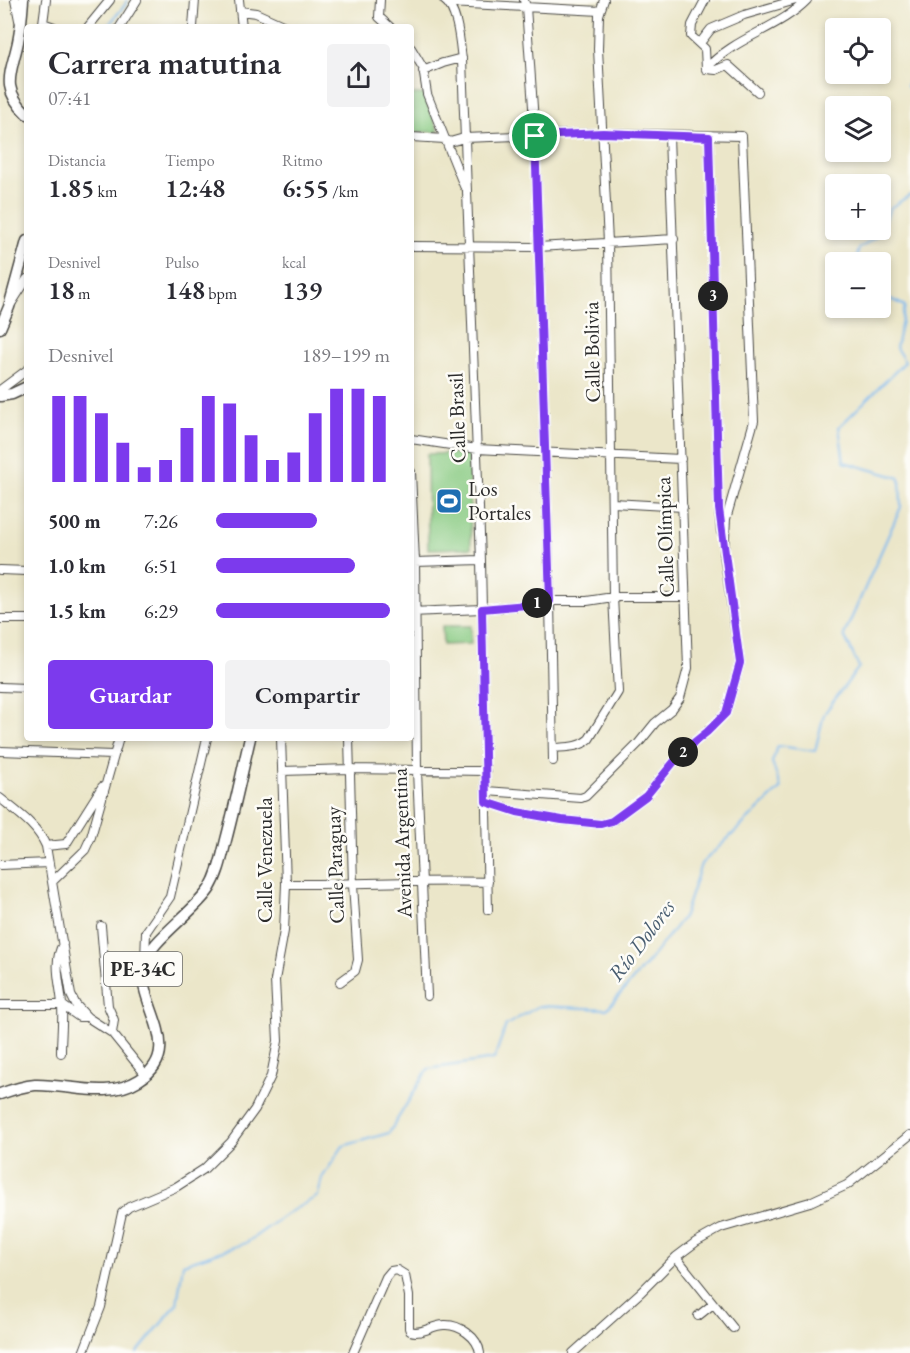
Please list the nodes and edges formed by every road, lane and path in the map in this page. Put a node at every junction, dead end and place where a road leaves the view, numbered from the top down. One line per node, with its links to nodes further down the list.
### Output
1 (15, 0): 26 (street)
2 (23, 0): 26 (main road)
3 (46, 0): 19 (street)
4 (110, 0): 20 (street)
5 (137, 0): 21 (street)
6 (195, 0): 22 (street)
7 (239, 0): 17 (street)
8 (380, 0): 25 (street)
9 (515, 0): 15 (street)
10 (606, 0): 18 (street, Calle Bolivia)
11 (705, 0): 27 (street)
12 (796, 0): 27 (street)
13 (807, 0): 30 (street)
14 (446, 1): 15 (street); 29 (street, Calle Brasil)
15 (525, 3): 16 (street); 35 (street)
16 (558, 4): 18 (street)
17 (240, 11): 23 (street); 24 (street)
18 (600, 11): 34 (street, Calle Bolivia)
19 (46, 24)
20 (90, 24)
21 (122, 24)
22 (193, 24)
23 (242, 24)
24 (280, 24)
25 (387, 24)
26 (20, 29): 33 (main road)
27 (700, 43): 30 (street)
28 (414, 54): 31 (street)
29 (462, 58): 31 (street); 39 (street, Calle Brasil)
30 (706, 69): 32 (street)
31 (423, 71): 40 (street)
32 (758, 92)
33 (24, 111)
34 (603, 133): 35 (street); 36 (street); 43 (street, Calle Bolivia)
35 (535, 136): 39 (street); 46 (street)
36 (669, 136): 38 (street); 42 (street, Calle Olímpica)
37 (414, 137): 40 (street)
38 (709, 137): 63 (street); 63 (street)
39 (464, 138): 40 (street); 41 (street, Calle Brasil)
40 (445, 139): 41 (street)
41 (467, 192): 45 (street, Calle Brasil)
42 (674, 239): 43 (street); 59 (street, Calle Olímpica)
43 (608, 242): 46 (street); 58 (street, Calle Bolivia)
44 (414, 246): 45 (street)
45 (469, 247): 46 (street); 56 (street, Calle Brasil)
46 (538, 247): 57 (street)
47 (24, 252): 49 (main road)
48 (24, 284): 49 (street)
49 (9, 307): 50 (main road)
50 (0, 328)
51 (24, 372): 53 (street)
52 (24, 388): 54 (main road)
53 (0, 390)
54 (0, 396)
55 (414, 439): 56 (street)
56 (477, 449): 57 (street); 64 (street, Calle Brasil)
57 (545, 452): 58 (street); 71 (street)
58 (612, 455): 59 (street); 60 (street, Calle Bolivia)
59 (681, 459): 61 (street, Calle Olímpica)
60 (613, 503): 61 (street); 69 (street, Calle Bolivia)
61 (683, 507): 70 (street, Calle Olímpica)
62 (414, 540): 65 (street, Avenida Argentina)
63 (724, 554): 95 (street)
64 (481, 560): 65 (street); 72 (street, Calle Brasil)
65 (415, 562): 68 (street, Avenida Argentina)
66 (0, 570): 67 (street)
67 (24, 571)
68 (414, 586)
69 (613, 597): 70 (street); 71 (street); 84 (street, Calle Bolivia)
70 (684, 597): 93 (street, Calle Olímpica)
71 (550, 601): 72 (street); 84 (street)
72 (482, 609): 73 (street); 91 (street, Calle Brasil)
73 (414, 611)
74 (0, 619): 75 (street)
75 (24, 619)
76 (414, 651): 90 (street, Avenida Argentina)
77 (0, 687): 78 (street)
78 (24, 688)
79 (118, 741): 86 (street)
80 (206, 741): 107 (street)
81 (249, 741): 107 (main road, PE-34C)
82 (281, 741): 89 (street, Calle Venezuela)
83 (349, 741): 88 (street, Calle Paraguay)
84 (553, 748): 87 (street)
85 (0, 751): 86 (street)
86 (113, 755): 92 (street)
87 (553, 761)
88 (350, 769): 89 (street); 90 (street); 103 (street, Calle Paraguay)
89 (282, 771): 102 (street, Calle Venezuela)
90 (417, 771): 91 (street); 99 (street, Avenida Argentina)
91 (486, 771): 93 (street, Calle Brasil)
92 (109, 776): 96 (street); 100 (street)
93 (486, 790): 95 (street, Calle Brasil)
94 (0, 798): 96 (street)
95 (486, 802): 101 (street, Calle Brasil)
96 (46, 846): 97 (street)
97 (50, 863): 98 (street); 100 (street)
98 (0, 865)
99 (421, 880): 101 (street); 103 (street); 109 (street, Avenida Argentina)
100 (52, 881): 106 (street)
101 (488, 882): 104 (street, Calle Brasil)
102 (286, 884): 103 (street); 122 (street, Calle Venezuela)
103 (353, 885): 108 (street, Calle Paraguay)
104 (488, 910)
105 (101, 926): 113 (street)
106 (63, 944): 111 (street); 112 (street)
107 (145, 960): 115 (main road, PE-34C)
108 (340, 982)
109 (427, 996)
110 (0, 1005): 111 (street)
111 (62, 1005): 112 (street); 114 (street)
112 (87, 1017): 113 (street)
113 (112, 1033): 115 (street)
114 (61, 1053)
115 (146, 1075): 116 (main road)
116 (0, 1094)
117 (910, 1135): 118 (street)
118 (676, 1257): 119 (street); 125 (street)
119 (713, 1304): 120 (street); 121 (street)
120 (698, 1316)
121 (733, 1328)
122 (83, 1353)
123 (353, 1353): 124 (street)
124 (480, 1353)
125 (573, 1353)

